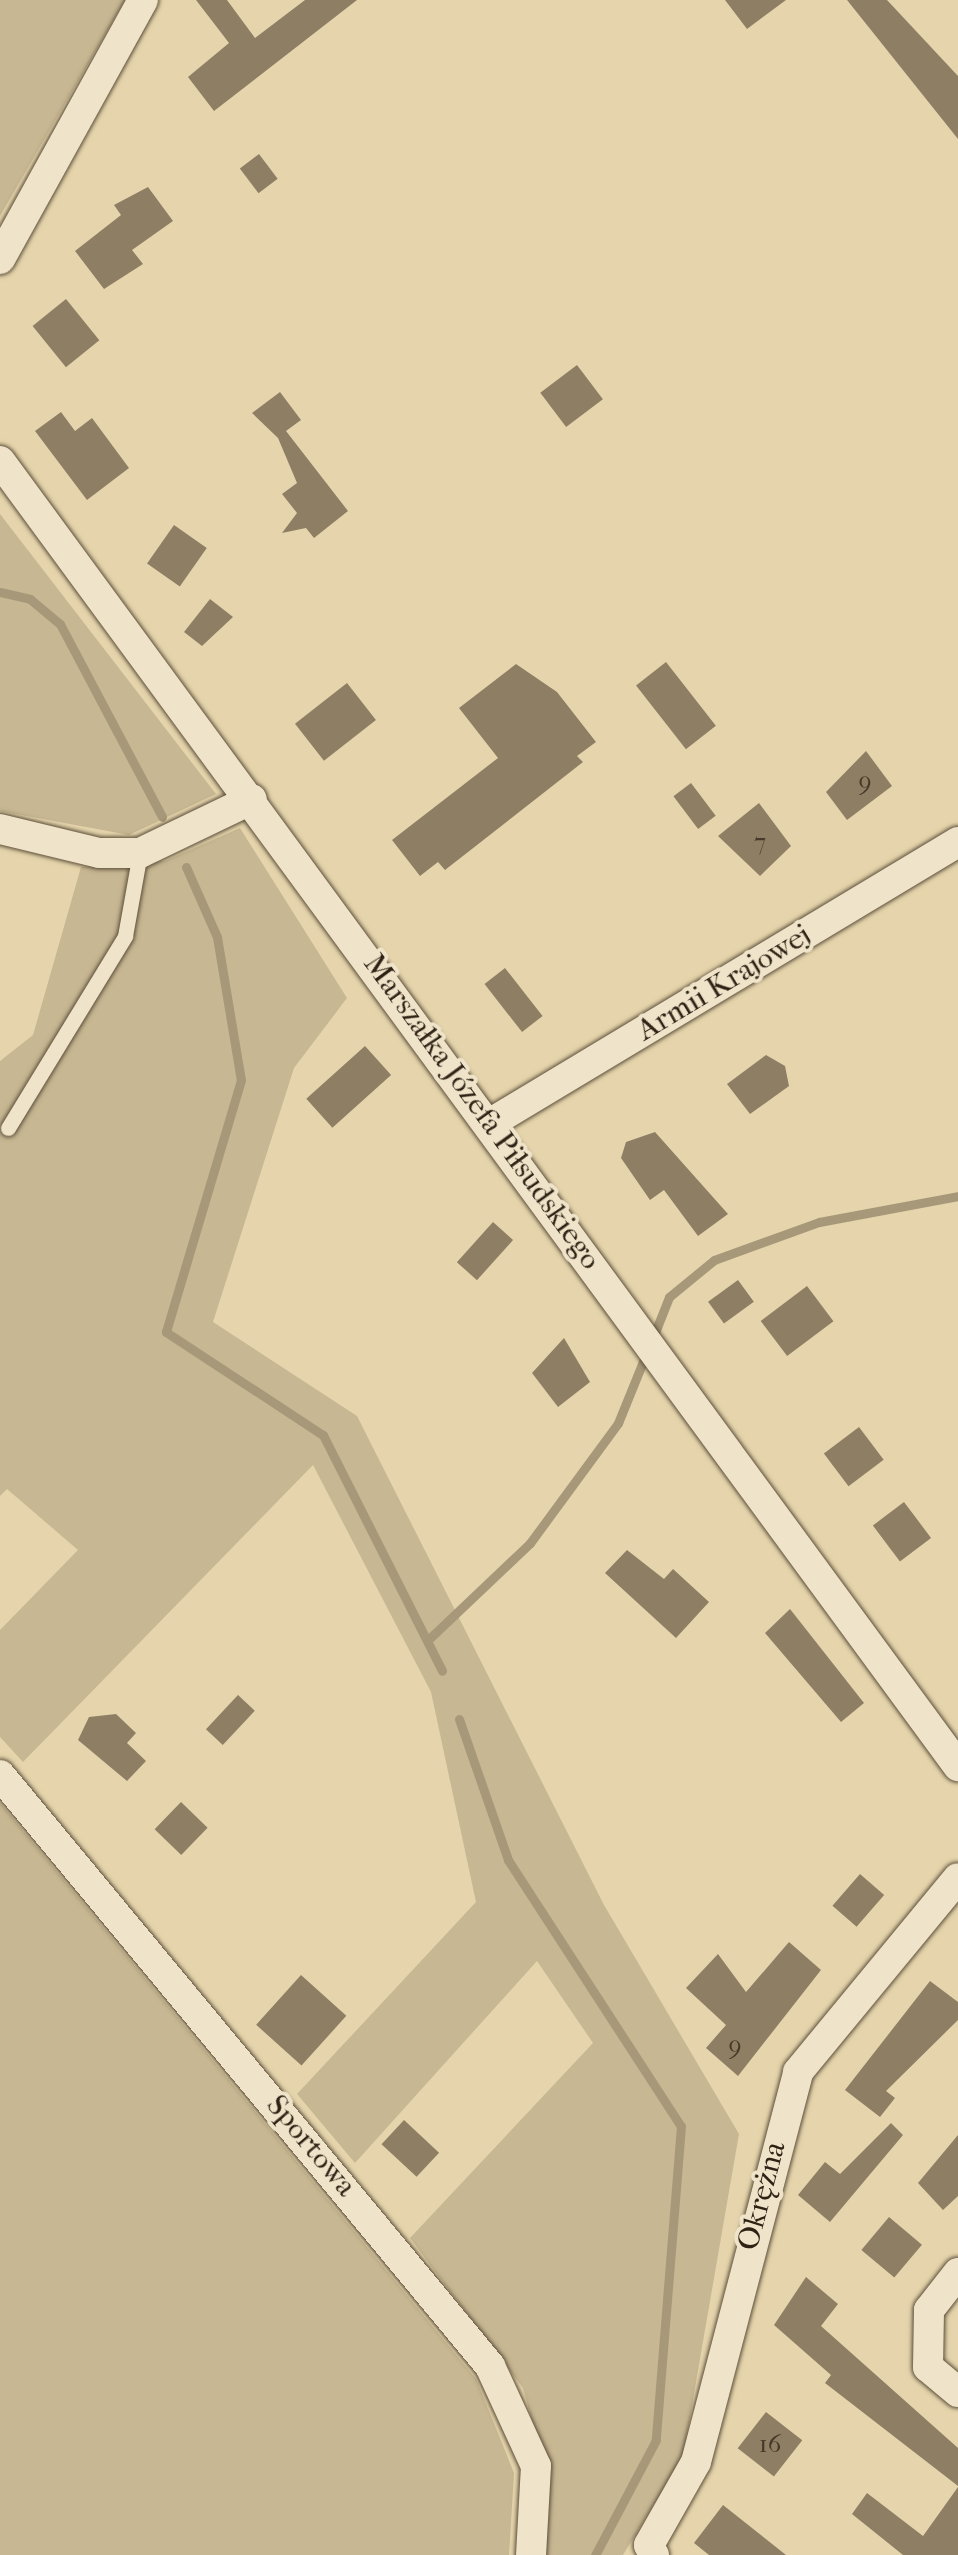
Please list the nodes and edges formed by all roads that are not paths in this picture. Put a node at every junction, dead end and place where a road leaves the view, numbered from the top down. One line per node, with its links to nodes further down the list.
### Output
1 (143, 0): 2 (street)
2 (0, 259)
3 (0, 461): 4 (street, Marszałka Józefa Piłsudskiego)
4 (252, 799): 7 (street); 8 (street, Marszałka Józefa Piłsudskiego)
5 (0, 829): 7 (street)
6 (958, 842): 8 (street, Armii Krajowej)
7 (140, 853): 9 (lane)
8 (489, 1124): 10 (street, Marszałka Józefa Piłsudskiego)
9 (8, 1128)
10 (958, 1766)
11 (0, 1775): 15 (street, Sportowa)
12 (958, 1878): 16 (street, Okrężna)
13 (958, 2274): 14 (street)
14 (958, 2392)
15 (531, 2555)
16 (654, 2555)

